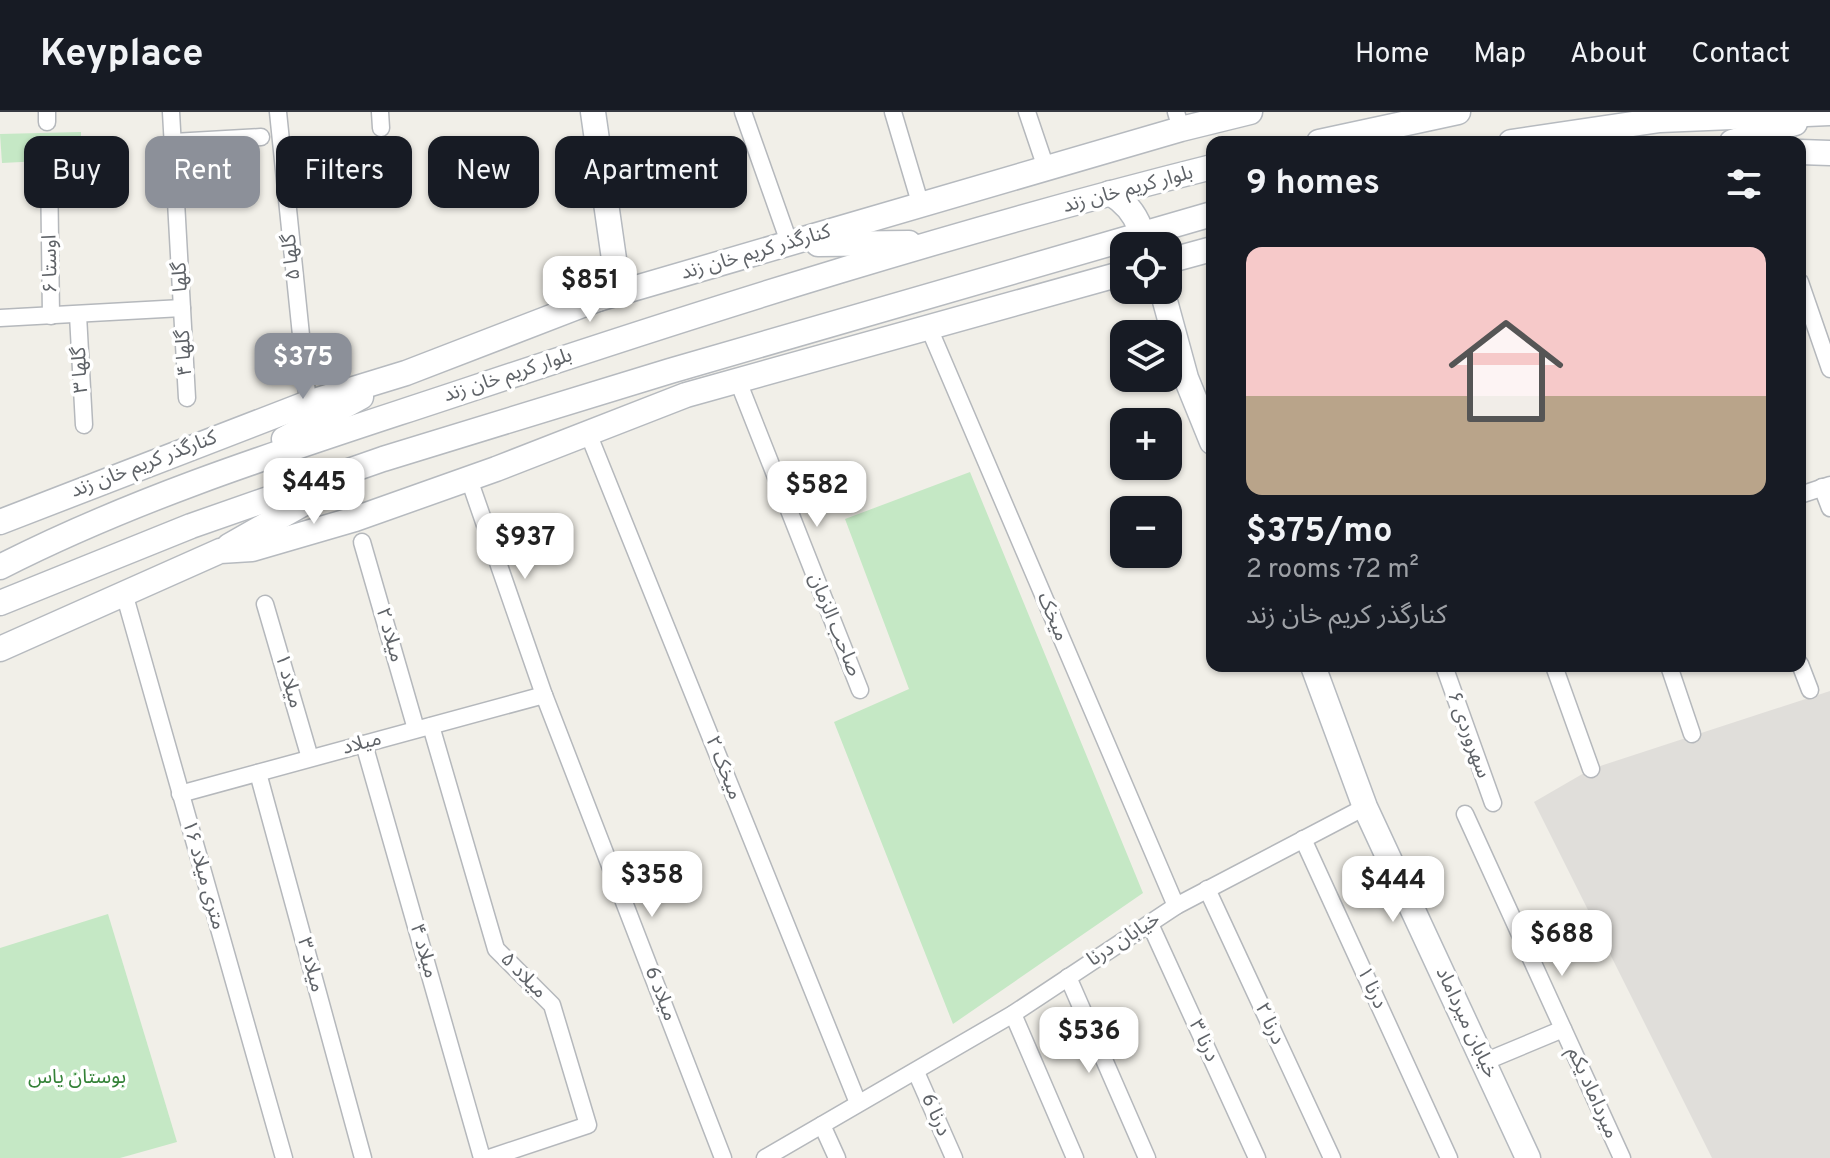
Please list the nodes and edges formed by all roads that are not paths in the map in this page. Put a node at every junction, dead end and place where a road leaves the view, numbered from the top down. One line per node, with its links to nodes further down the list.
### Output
1 (171, 112): 11 (street, گلها)
2 (278, 112): 48 (street, گلها ۵)
3 (593, 112): 12 (main road)
4 (743, 112): 30 (street)
5 (893, 112): 21 (street)
6 (1027, 112): 18 (street)
7 (1250, 112): 10 (main road, کنارگذر کریم خان زند)
8 (1458, 112): 13 (main road)
9 (1829, 113): 14 (main road); 15 (main road)
10 (1178, 120): 18 (main road, کنارگذر کریم خان زند)
11 (173, 136)
12 (597, 136)
13 (1347, 136)
14 (1552, 136)
15 (1752, 136)
16 (1806, 152): 17 (main road)
17 (1830, 153)
18 (1046, 168): 21 (main road, کنارگذر کریم خان زند)
19 (1206, 172): 20 (main road, بلوار کریم خان زند)
20 (1110, 193): 26 (main road); 28 (main road, بلوار کریم خان زند)
21 (921, 206): 30 (main road, کنارگذر کریم خان زند)
22 (50, 208): 41 (street, اوستا ۶)
23 (177, 208): 39 (street, گلها)
24 (607, 208): 33 (main road)
25 (1206, 216): 27 (main road)
26 (1138, 232)
27 (1153, 232)
28 (939, 243): 30 (main road); 55 (main road, بلوار کریم خان زند)
29 (1110, 244): 50 (main road)
30 (790, 245): 35 (main road, کنارگذر کریم خان زند)
31 (1206, 251): 32 (main road)
32 (1182, 257)
33 (615, 266): 35 (main road); 36 (main road)
34 (1110, 277): 43 (main road)
35 (646, 284): 36 (main road, کنارگذر کریم خان زند)
36 (598, 299): 45 (main road, کنارگذر کریم خان زند)
37 (1806, 299): 44 (street)
38 (1166, 304): 52 (main road)
39 (182, 308): 40 (street, گلها); 47 (street, گلها ۴)
40 (78, 315): 41 (street, گلها); 51 (street, گلها ۳)
41 (51, 316): 42 (street, گلها)
42 (0, 318)
43 (929, 328): 46 (main road); 91 (street, میخک)
44 (1830, 369)
45 (406, 373): 48 (main road, کنارگذر کریم خان زند); 55 (main road)
46 (738, 381): 49 (main road); 76 (street, صاحب الزمان)
47 (187, 398)
48 (308, 403): 62 (main road, کنارگذر کریم خان زند)
49 (659, 406): 50 (main road); 53 (main road)
50 (538, 413): 54 (main road)
51 (84, 425)
52 (1206, 427)
53 (588, 433): 56 (main road); 98 (street, میخک ۲)
54 (383, 459): 61 (main road); 65 (main road)
55 (223, 471): 58 (main road, بلوار کریم خان زند); 61 (main road)
56 (469, 479): 65 (main road); 78 (street, میلاد 6)
57 (1826, 486): 59 (street); 60 (street)
58 (181, 487): 63 (main road); 66 (main road, بلوار کریم خان زند)
59 (1806, 493)
60 (1830, 508)
61 (232, 511): 63 (main road)
62 (0, 522)
63 (191, 526): 68 (main road)
64 (362, 542): 79 (street, میلاد ۲)
65 (220, 551): 67 (main road)
66 (0, 567)
67 (124, 593): 70 (main road); 85 (street, ۱۶ متری میلاد)
68 (0, 603)
69 (265, 604): 82 (street, میلاد ۱)
70 (0, 649)
71 (1315, 672): 87 (main road, خیابان میرداماد)
72 (1446, 672): 86 (street, سهروردی ۶)
73 (1556, 672): 83 (street)
74 (1671, 672): 80 (street)
75 (1803, 672): 77 (street)
76 (860, 690)
77 (1810, 690)
78 (544, 695): 79 (street, میلاد); 104 (street, میلاد 6)
79 (424, 727): 81 (street, میلاد); 103 (street, میلاد ۵)
80 (1692, 734)
81 (364, 744): 82 (street, میلاد); 102 (street, میلاد ۴)
82 (310, 758): 84 (street, میلاد)
83 (1591, 769)
84 (258, 773): 85 (street, میلاد); 101 (street, میلاد ۳)
85 (180, 794): 100 (street, ۱۶ متری میلاد)
86 (1493, 803)
87 (1365, 807): 89 (street, خیابان درنا); 96 (main road, خیابان میرداماد)
88 (1465, 814): 95 (street, میرداماد یکم)
89 (1303, 839): 90 (street, خیابان درنا); 112 (street, درنا ۱)
90 (1207, 889): 91 (street, خیابان درنا); 111 (street, درنا ۲)
91 (1176, 906): 92 (street, خیابان درنا)
92 (1150, 924): 93 (street, خیابان درنا); 110 (street, درنا ۳)
93 (1068, 977): 94 (street, خیابان درنا); 109 (street)
94 (1013, 1014): 97 (street, خیابان درنا); 108 (street)
95 (1563, 1029): 96 (street, میرداماد یکم); 114 (street, میرداماد یکم)
96 (1484, 1062): 113 (main road, خیابان میرداماد)
97 (916, 1072): 98 (street, خیابان درنا); 107 (street, درنا 6)
98 (858, 1103): 99 (street, خیابان درنا)
99 (822, 1125): 105 (street, خیابان درنا); 106 (street)
100 (284, 1158)
101 (363, 1158)
102 (482, 1158)
103 (489, 1158)
104 (723, 1158)
105 (765, 1158)
106 (837, 1158)
107 (954, 1158)
108 (1075, 1158)
109 (1147, 1158)
110 (1257, 1158)
111 (1332, 1158)
112 (1449, 1158)
113 (1528, 1158)
114 (1622, 1158)

